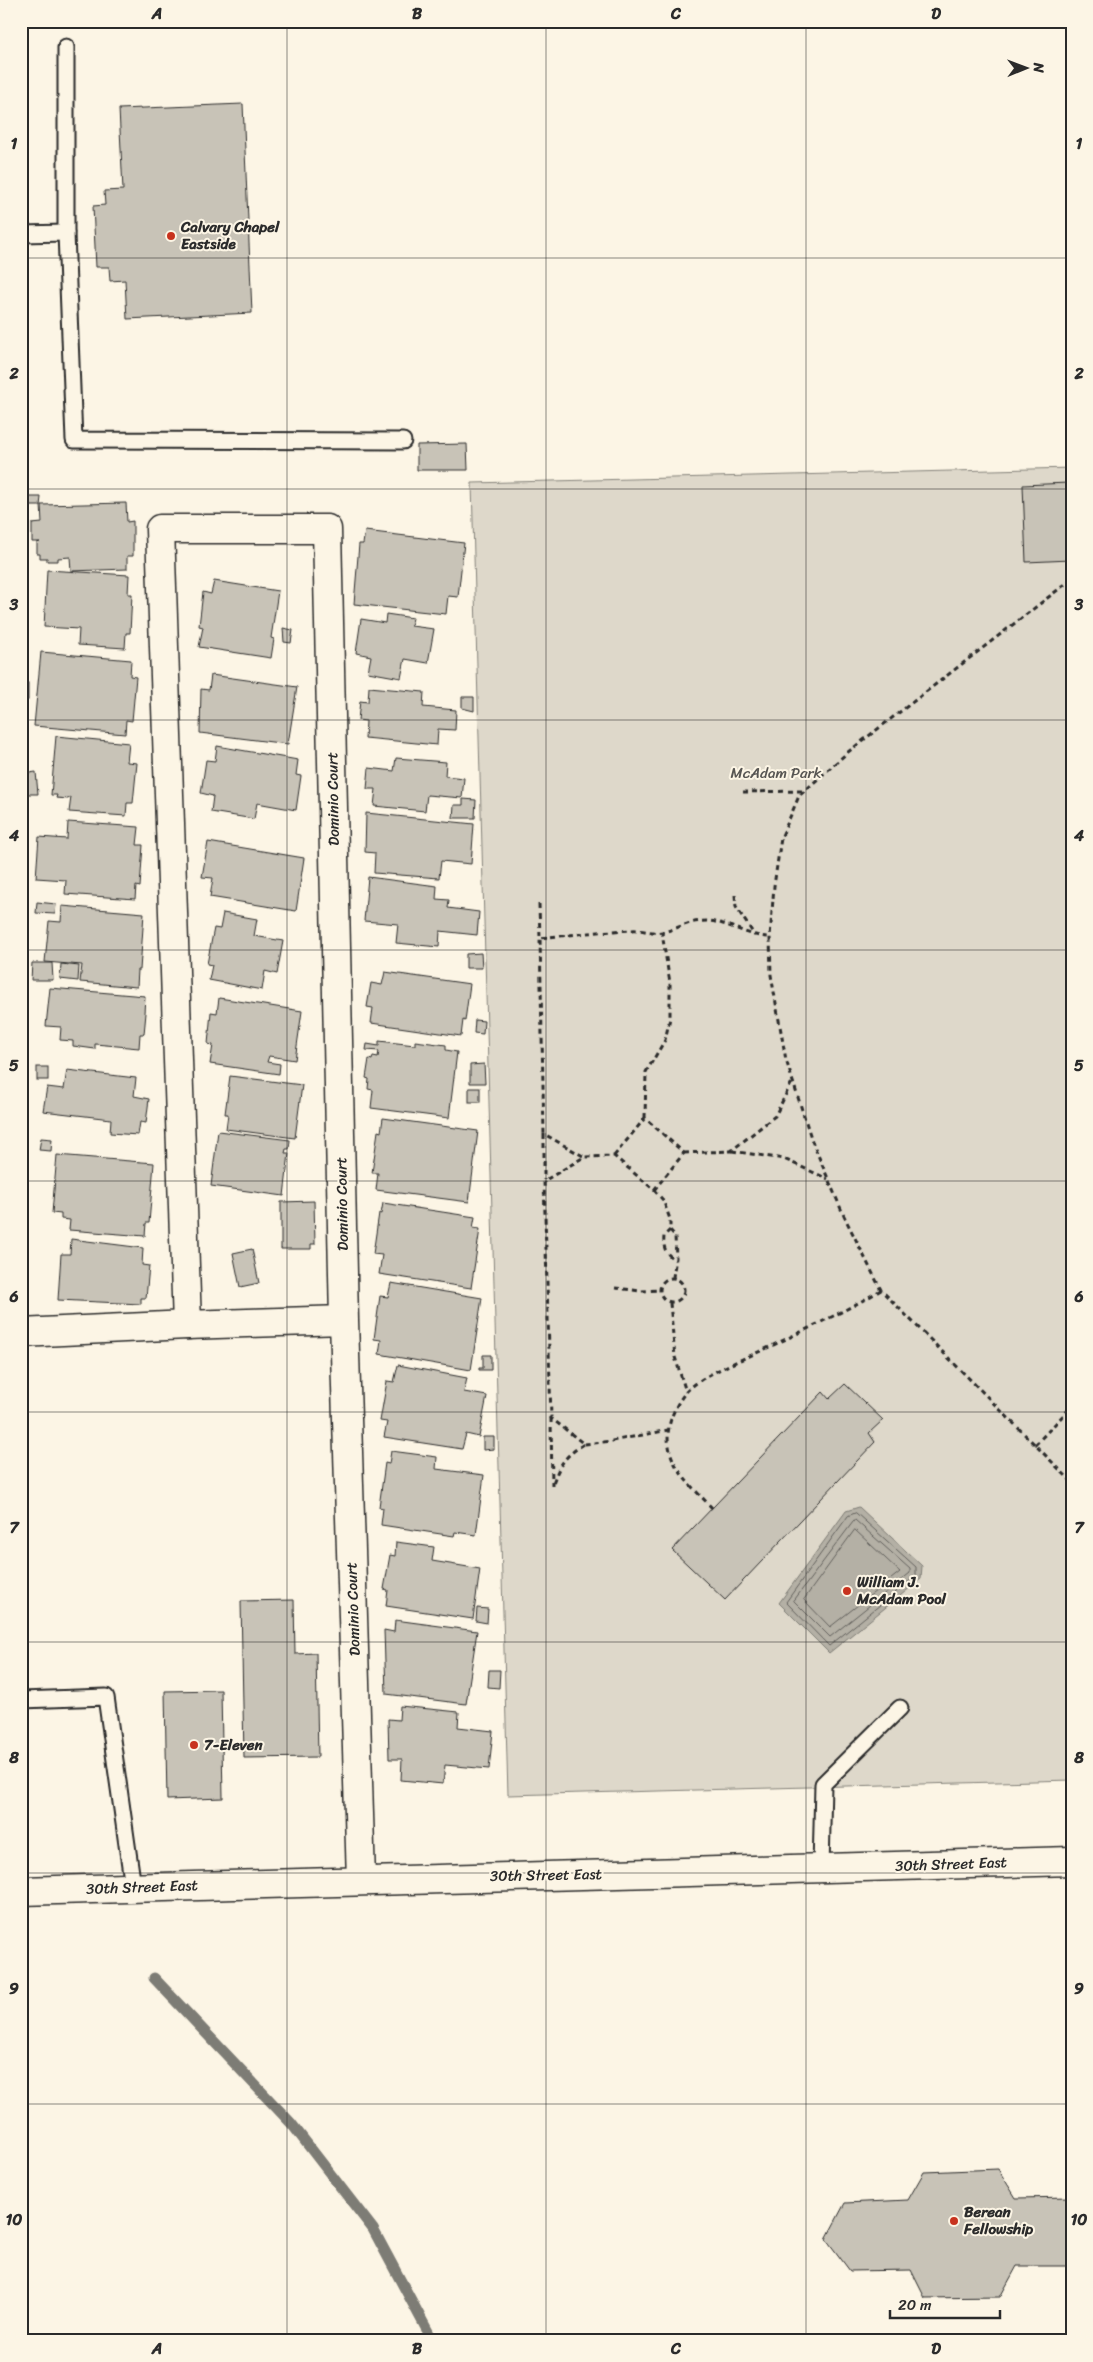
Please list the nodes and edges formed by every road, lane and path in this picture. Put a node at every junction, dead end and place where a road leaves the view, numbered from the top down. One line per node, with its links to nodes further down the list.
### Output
1 (66, 47): 2 (lane)
2 (66, 233): 3 (lane); 4 (lane)
3 (21, 234)
4 (403, 442)
5 (1072, 579): 6 (path)
6 (804, 791): 7 (path); 12 (path)
7 (743, 792)
8 (735, 895): 11 (path)
9 (539, 904): 13 (path)
10 (662, 933): 11 (path); 13 (path); 15 (path)
11 (755, 936): 12 (path)
12 (770, 937): 14 (path)
13 (540, 938): 16 (path)
14 (793, 1079): 17 (path); 21 (path)
15 (645, 1118): 18 (path); 19 (path)
16 (544, 1134): 20 (path); 22 (path)
17 (731, 1151): 18 (path); 21 (path)
18 (684, 1153): 23 (path)
19 (614, 1156): 20 (path); 23 (path)
20 (584, 1157): 22 (path)
21 (829, 1180): 29 (path)
22 (544, 1181): 36 (path)
23 (654, 1190): 24 (path)
24 (670, 1230): 25 (path); 25 (path)
25 (675, 1260): 26 (path)
26 (673, 1277): 28 (path); 30 (path)
27 (615, 1288): 28 (path)
28 (659, 1290): 30 (path)
29 (881, 1290): 34 (path); 39 (path)
30 (670, 1303): 34 (path)
31 (344, 1320): 32 (street); 32 (street, Dominio Court); 46 (street, Dominio Court)
32 (187, 1324): 33 (street)
33 (21, 1333)
34 (686, 1392): 37 (path)
35 (1072, 1406): 39 (path)
36 (551, 1418): 38 (path); 38 (path)
37 (668, 1430): 38 (path); 41 (path)
38 (584, 1444)
39 (1035, 1446): 40 (path)
40 (1072, 1482)
41 (712, 1508)
42 (21, 1700): 47 (lane)
43 (900, 1708): 45 (lane)
44 (1072, 1861): 45 (street, 30th Street East)
45 (821, 1868): 46 (street, 30th Street East)
46 (361, 1880): 47 (street, 30th Street East)
47 (133, 1887): 48 (street, 30th Street East)
48 (21, 1890)

